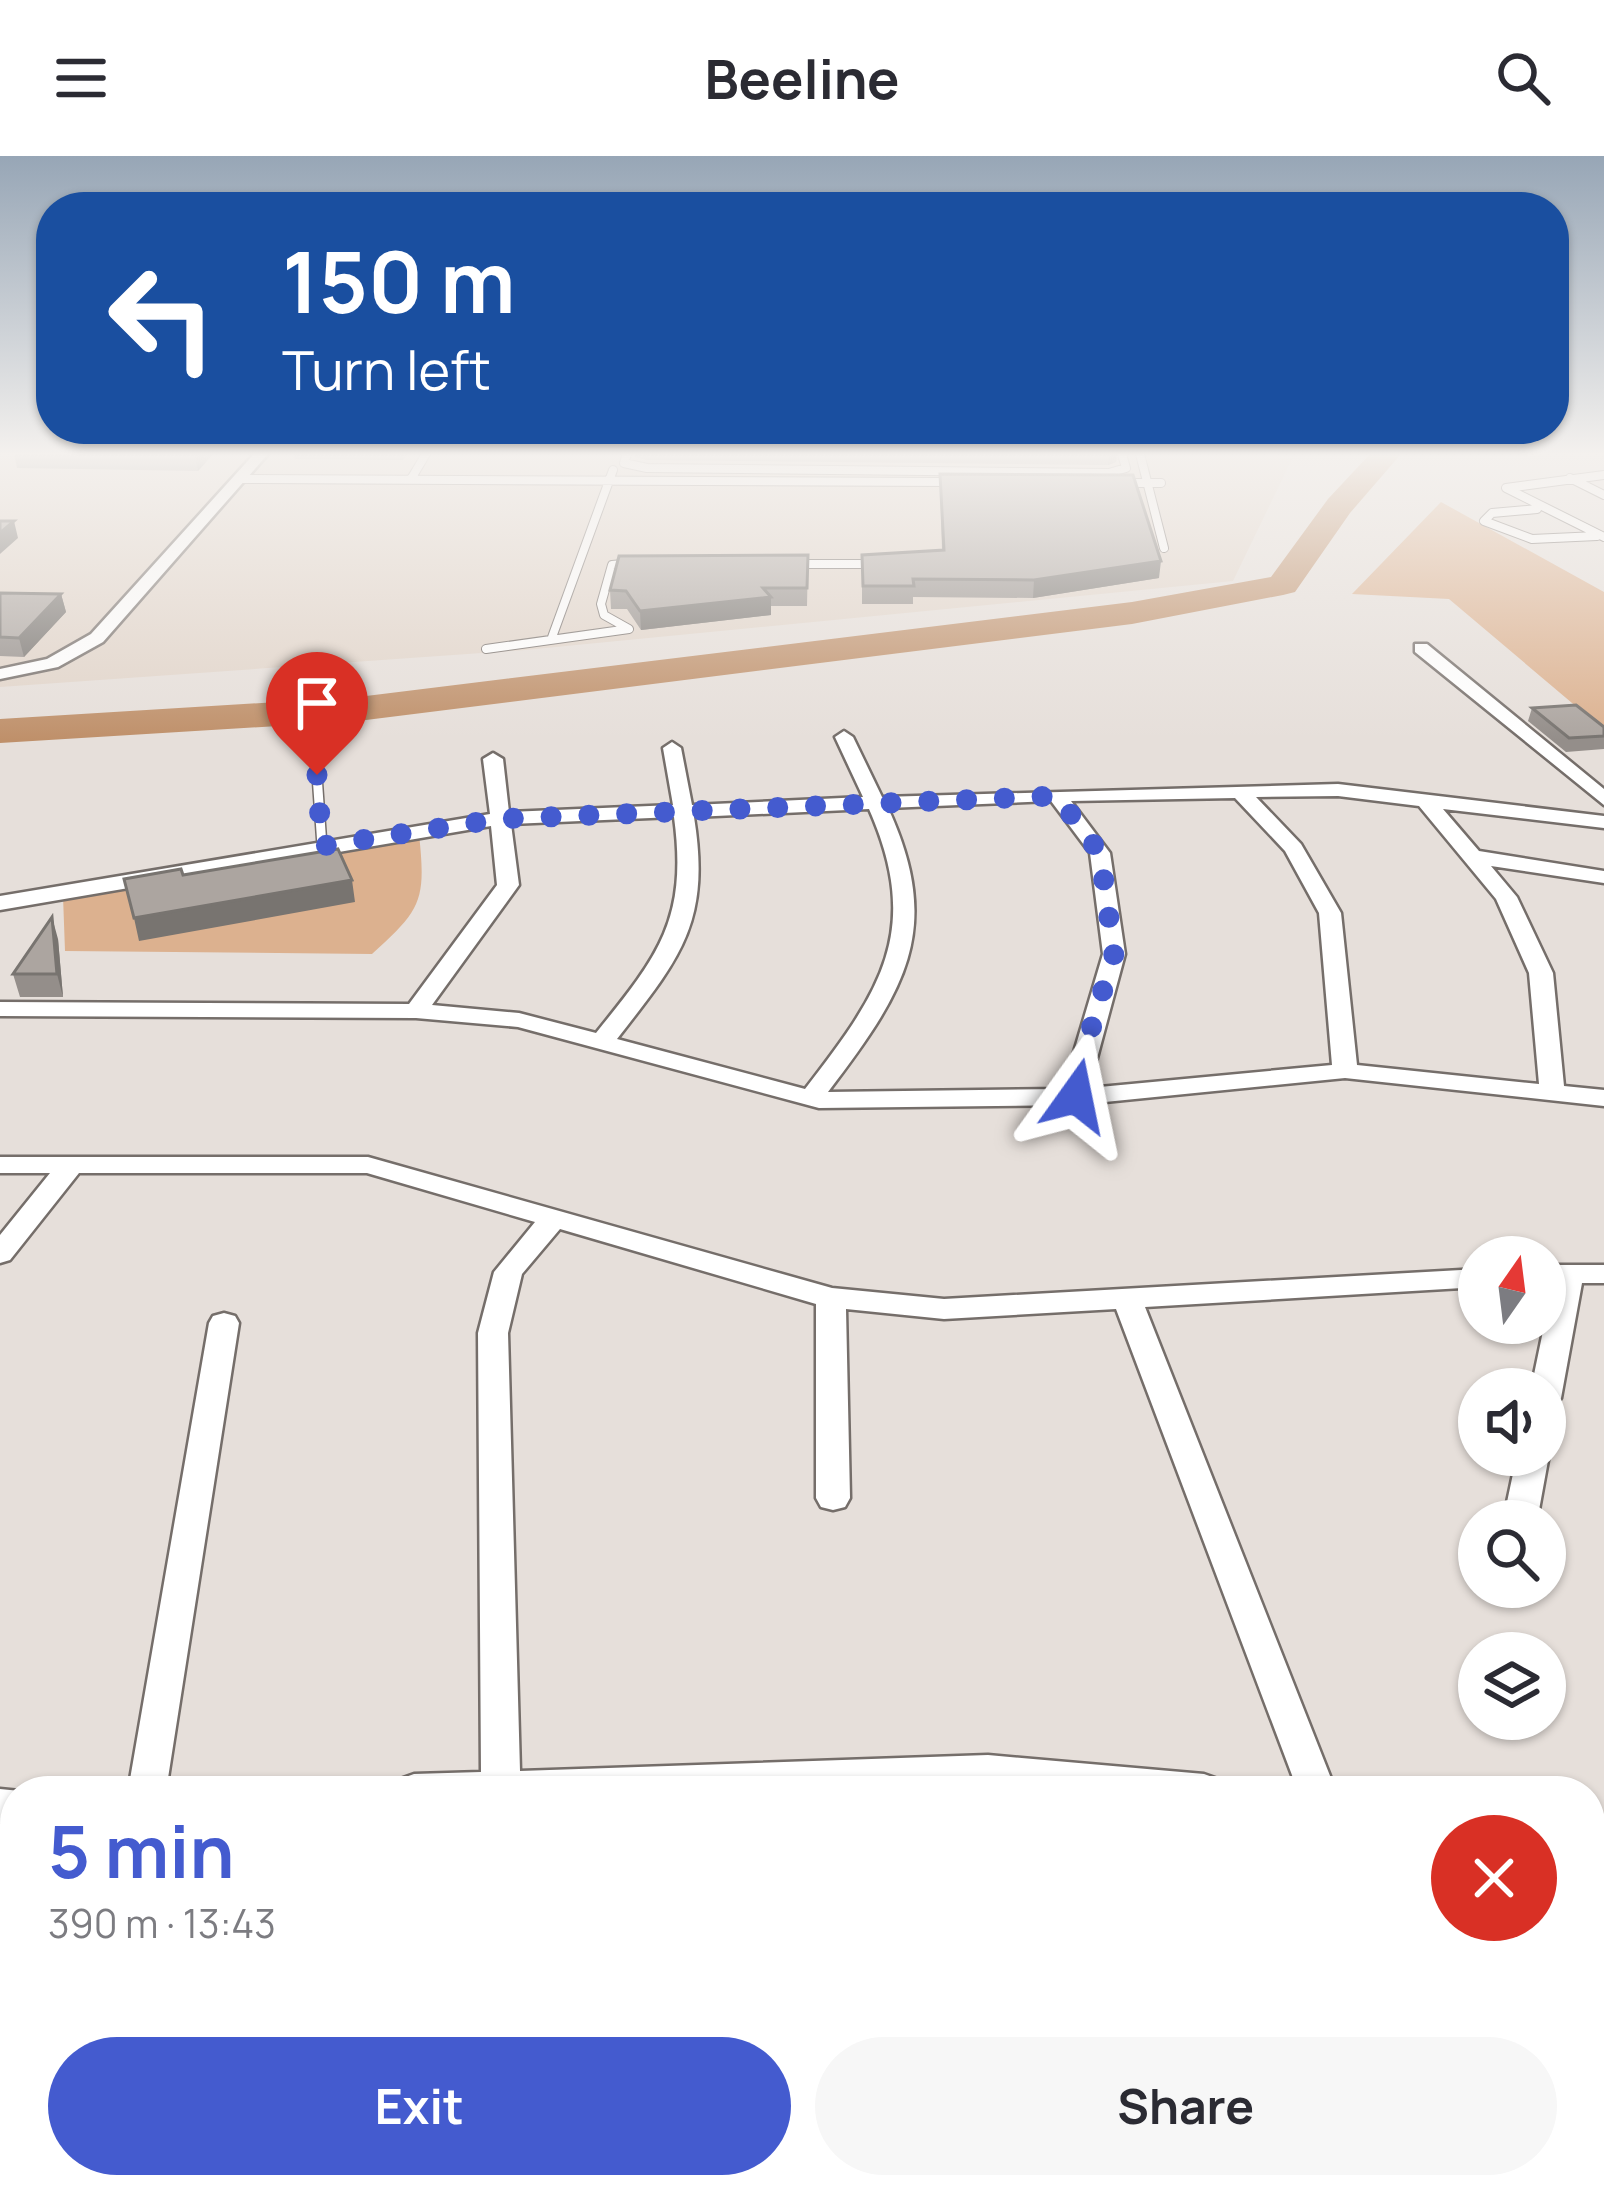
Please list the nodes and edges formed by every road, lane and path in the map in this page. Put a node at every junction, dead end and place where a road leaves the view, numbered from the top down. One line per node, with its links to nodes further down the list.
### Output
1 (177, 549): 9 (street)
2 (584, 549): 6 (lane)
3 (652, 563): 6 (lane)
4 (794, 564): 5 (lane)
5 (888, 564)
6 (551, 640): 8 (lane)
7 (1421, 648): 17 (street)
8 (486, 649)
9 (0, 674)
10 (844, 737): 18 (street)
11 (672, 748): 19 (street)
12 (493, 759): 20 (street)
13 (317, 775): 22 (lane)
14 (1240, 792): 15 (street); 16 (street); 29 (street)
15 (1057, 796): 18 (street); 31 (street)
16 (1425, 800): 21 (street); 23 (street)
17 (1604, 800)
18 (874, 804): 19 (street); 32 (street)
19 (683, 811): 20 (street); 28 (street)
20 (498, 819): 22 (street); 27 (street)
21 (1604, 822)
22 (322, 846): 25 (street)
23 (1476, 857): 24 (street); 30 (street)
24 (1604, 877)
25 (0, 903)
26 (0, 1010): 27 (street)
27 (416, 1011): 28 (street)
28 (601, 1042): 32 (street)
29 (1346, 1071): 30 (street); 31 (street)
30 (1552, 1092): 33 (street)
31 (1076, 1096): 32 (street)
32 (812, 1098)
33 (1604, 1098)
34 (0, 1165): 35 (street)
35 (70, 1165): 36 (street); 37 (street)
36 (554, 1219): 41 (street); 46 (street)
37 (0, 1254)
38 (1566, 1274): 39 (street)
39 (1604, 1274)
40 (1458, 1279): 42 (street)
41 (831, 1298): 42 (street); 44 (street)
42 (1126, 1298): 49 (street)
43 (224, 1323): 45 (street)
44 (833, 1498)
45 (149, 1776)
46 (501, 1776)
47 (853, 1776): 48 (street)
48 (1042, 1776)
49 (1310, 1776)

